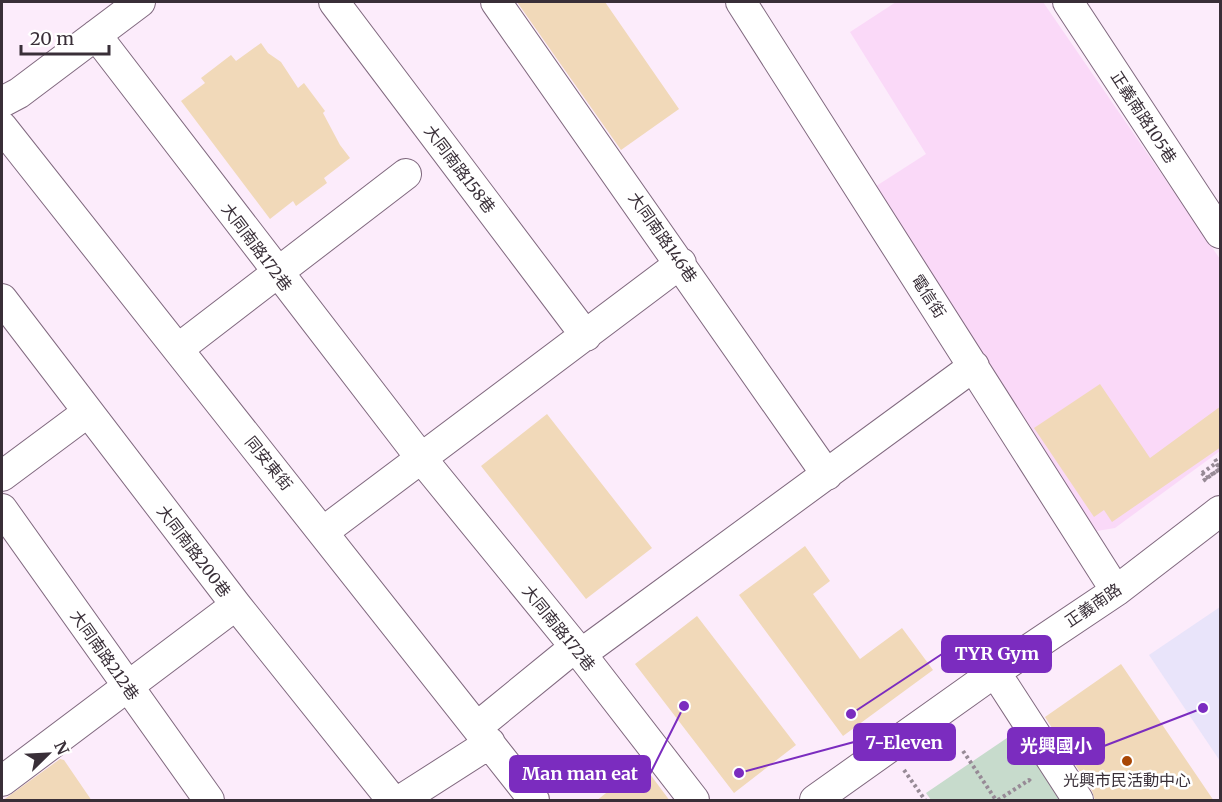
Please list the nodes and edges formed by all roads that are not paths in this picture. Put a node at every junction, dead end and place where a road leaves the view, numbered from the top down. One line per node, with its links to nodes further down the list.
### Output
1 (140, 2): 6 (street)
2 (334, 2): 14 (street, 大同南路158巷)
3 (496, 2): 11 (street, 大同南路146巷)
4 (741, 2): 16 (street, 電信街)
5 (1068, 2): 10 (street, 正義南路105巷)
6 (96, 35): 7 (street); 12 (street, 大同南路172巷)
7 (2, 102)
8 (2, 128): 15 (street, 同安東街)
9 (406, 174): 12 (street)
10 (1221, 233)
11 (681, 263): 14 (street); 19 (street, 大同南路146巷)
12 (277, 273): 15 (street); 18 (street, 大同南路172巷)
13 (2, 299): 17 (street, 大同南路200巷)
14 (586, 336): 18 (street)
15 (178, 349): 23 (street, 同安東街)
16 (974, 366): 19 (street); 24 (street, 電信街)
17 (88, 412): 20 (street); 25 (street, 大同南路200巷)
18 (421, 458): 23 (street); 26 (street, 大同南路172巷)
19 (827, 475): 26 (street)
20 (2, 476)
21 (2, 509): 28 (street, 大同南路212巷)
22 (1221, 510): 24 (street, 正義南路)
23 (323, 532): 29 (street, 同安東街)
24 (1116, 591): 27 (street, 正義南路)
25 (236, 605): 28 (street); 32 (street, 大同南路200巷)
26 (578, 651): 29 (street); 35 (street, 大同南路172巷)
27 (994, 672): 36 (street, 正義南路); 37 (street)
28 (128, 687): 30 (street); 31 (street, 大同南路212巷)
29 (484, 735): 33 (street); 34 (street, 同安東街)
30 (2, 782)
31 (209, 801)
32 (392, 801)
33 (401, 801)
34 (534, 801)
35 (694, 801)
36 (815, 801)
37 (1078, 801)

